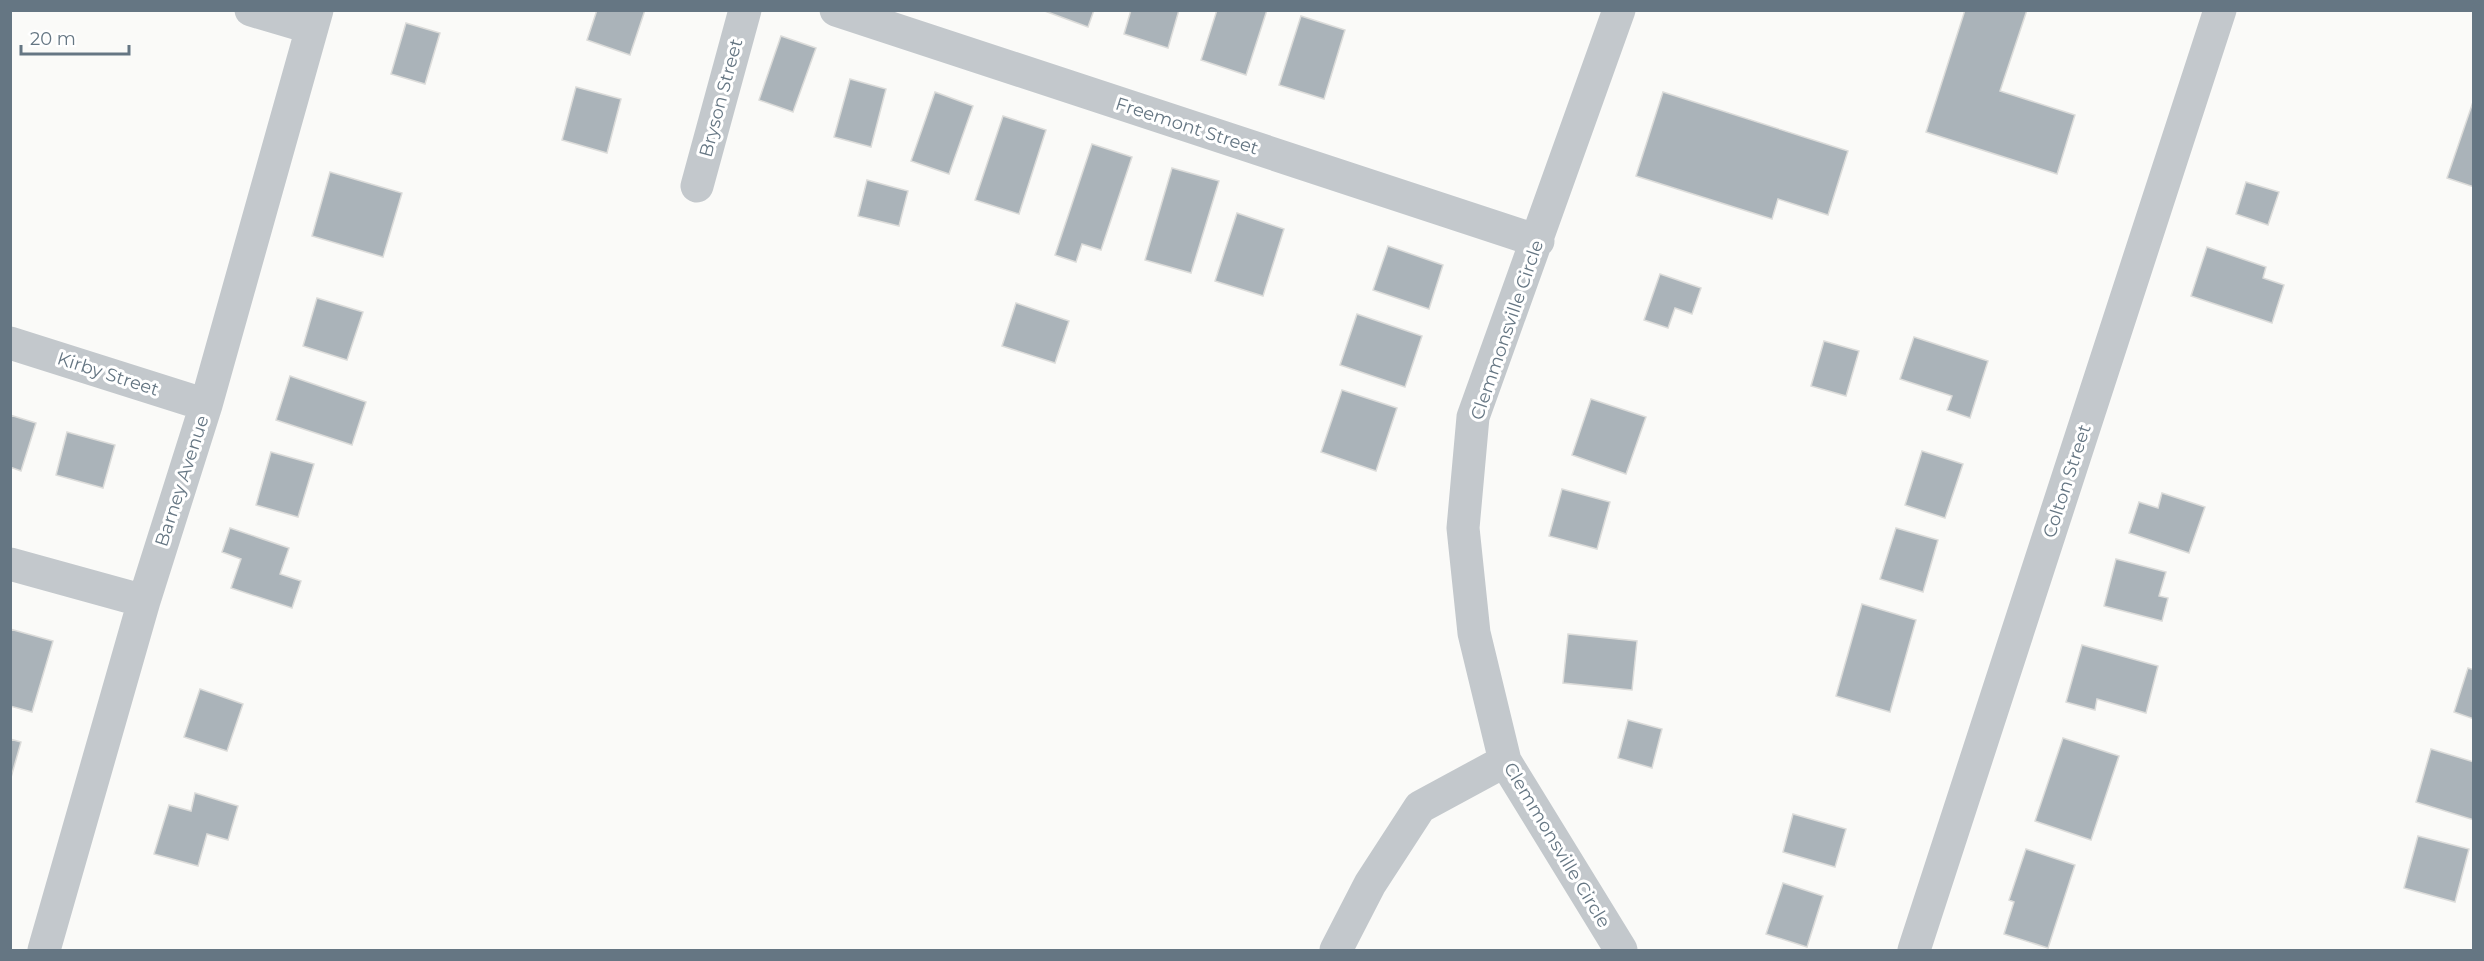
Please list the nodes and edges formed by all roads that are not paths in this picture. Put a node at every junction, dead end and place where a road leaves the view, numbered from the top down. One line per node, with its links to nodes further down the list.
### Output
1 (251, 10): 6 (street)
2 (745, 10): 7 (street, Bryson Street)
3 (836, 10): 8 (street, Freemont Street)
4 (1619, 10): 8 (street, Clemmonsville Circle)
5 (2220, 10): 17 (street, Colton Street)
6 (315, 19): 10 (street, Barney Avenue)
7 (697, 186)
8 (1538, 241): 13 (street, Clemmonsville Circle)
9 (10, 343): 10 (street, Kirby Street)
10 (206, 405): 12 (street, Barney Avenue)
11 (10, 564): 12 (street)
12 (144, 602): 14 (street, Barney Avenue)
13 (1505, 761): 15 (street); 16 (street, Clemmonsville Circle)
14 (44, 951)
15 (1336, 951)
16 (1621, 951)
17 (1914, 951)

